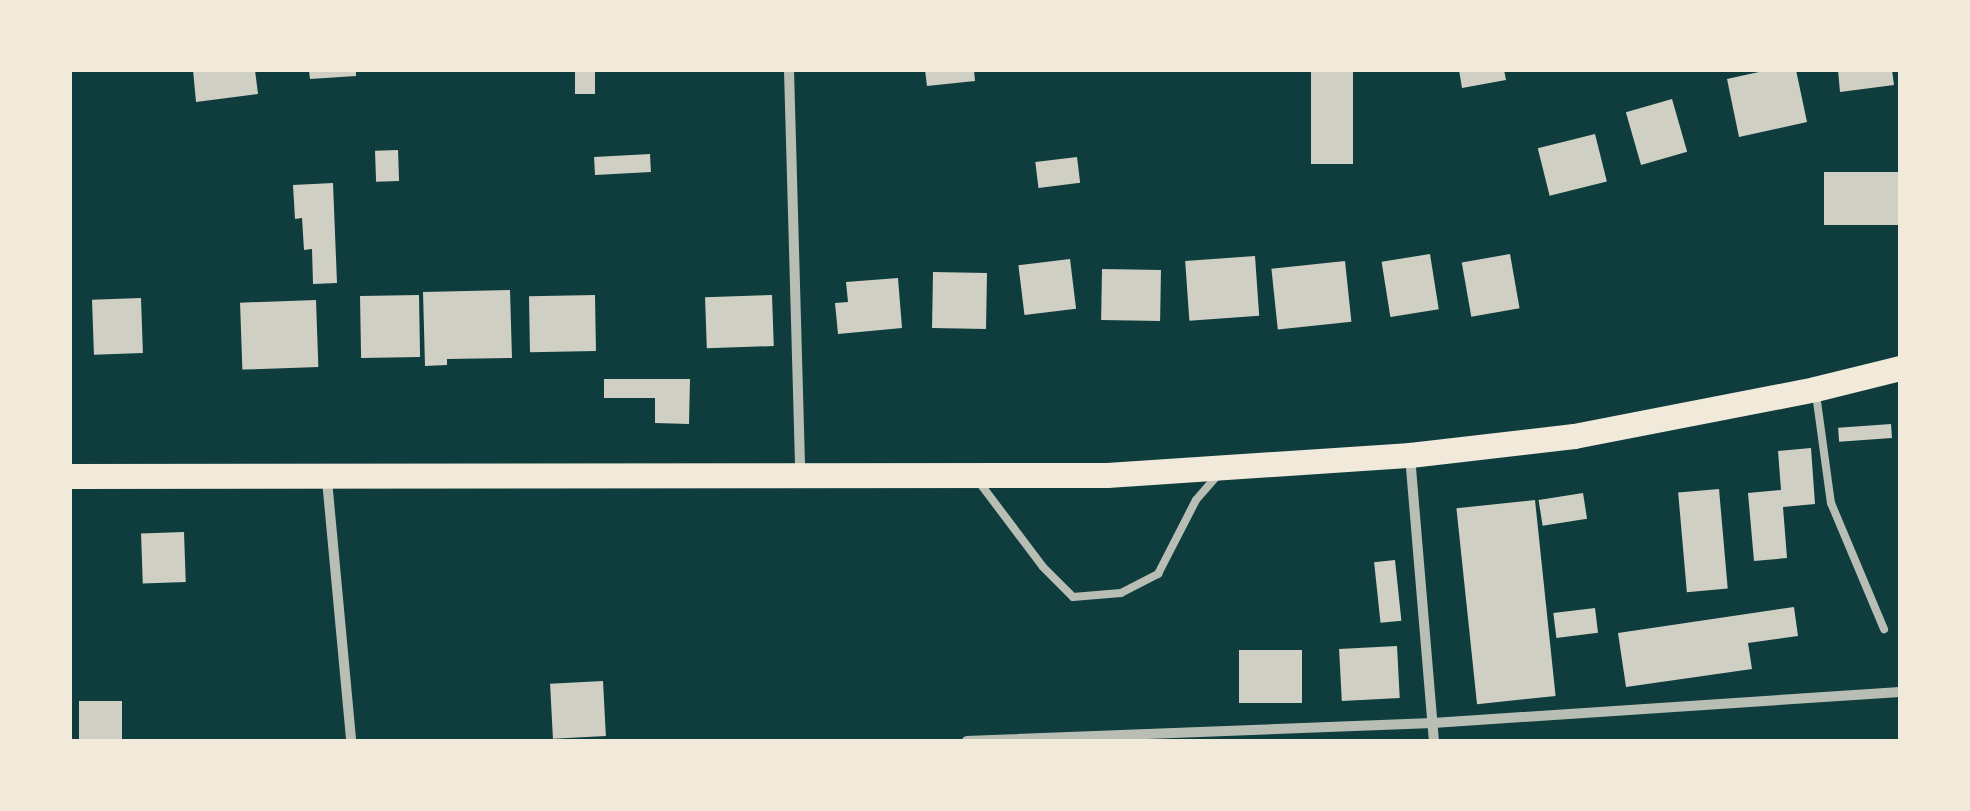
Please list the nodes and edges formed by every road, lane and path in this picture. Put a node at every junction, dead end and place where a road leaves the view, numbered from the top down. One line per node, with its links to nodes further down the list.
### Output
1 (789, 70): 6 (street)
2 (1900, 368): 3 (main road)
3 (1815, 389): 4 (main road); 10 (lane)
4 (1410, 455): 5 (main road); 12 (street)
5 (1224, 467): 7 (main road); 7 (lane)
6 (800, 475): 7 (main road); 9 (main road)
7 (974, 475)
8 (70, 476): 9 (main road)
9 (328, 480): 13 (street)
10 (1884, 630)
11 (1900, 692): 12 (street)
12 (1432, 723): 14 (street); 15 (street)
13 (351, 741)
14 (967, 741)
15 (1434, 741)

